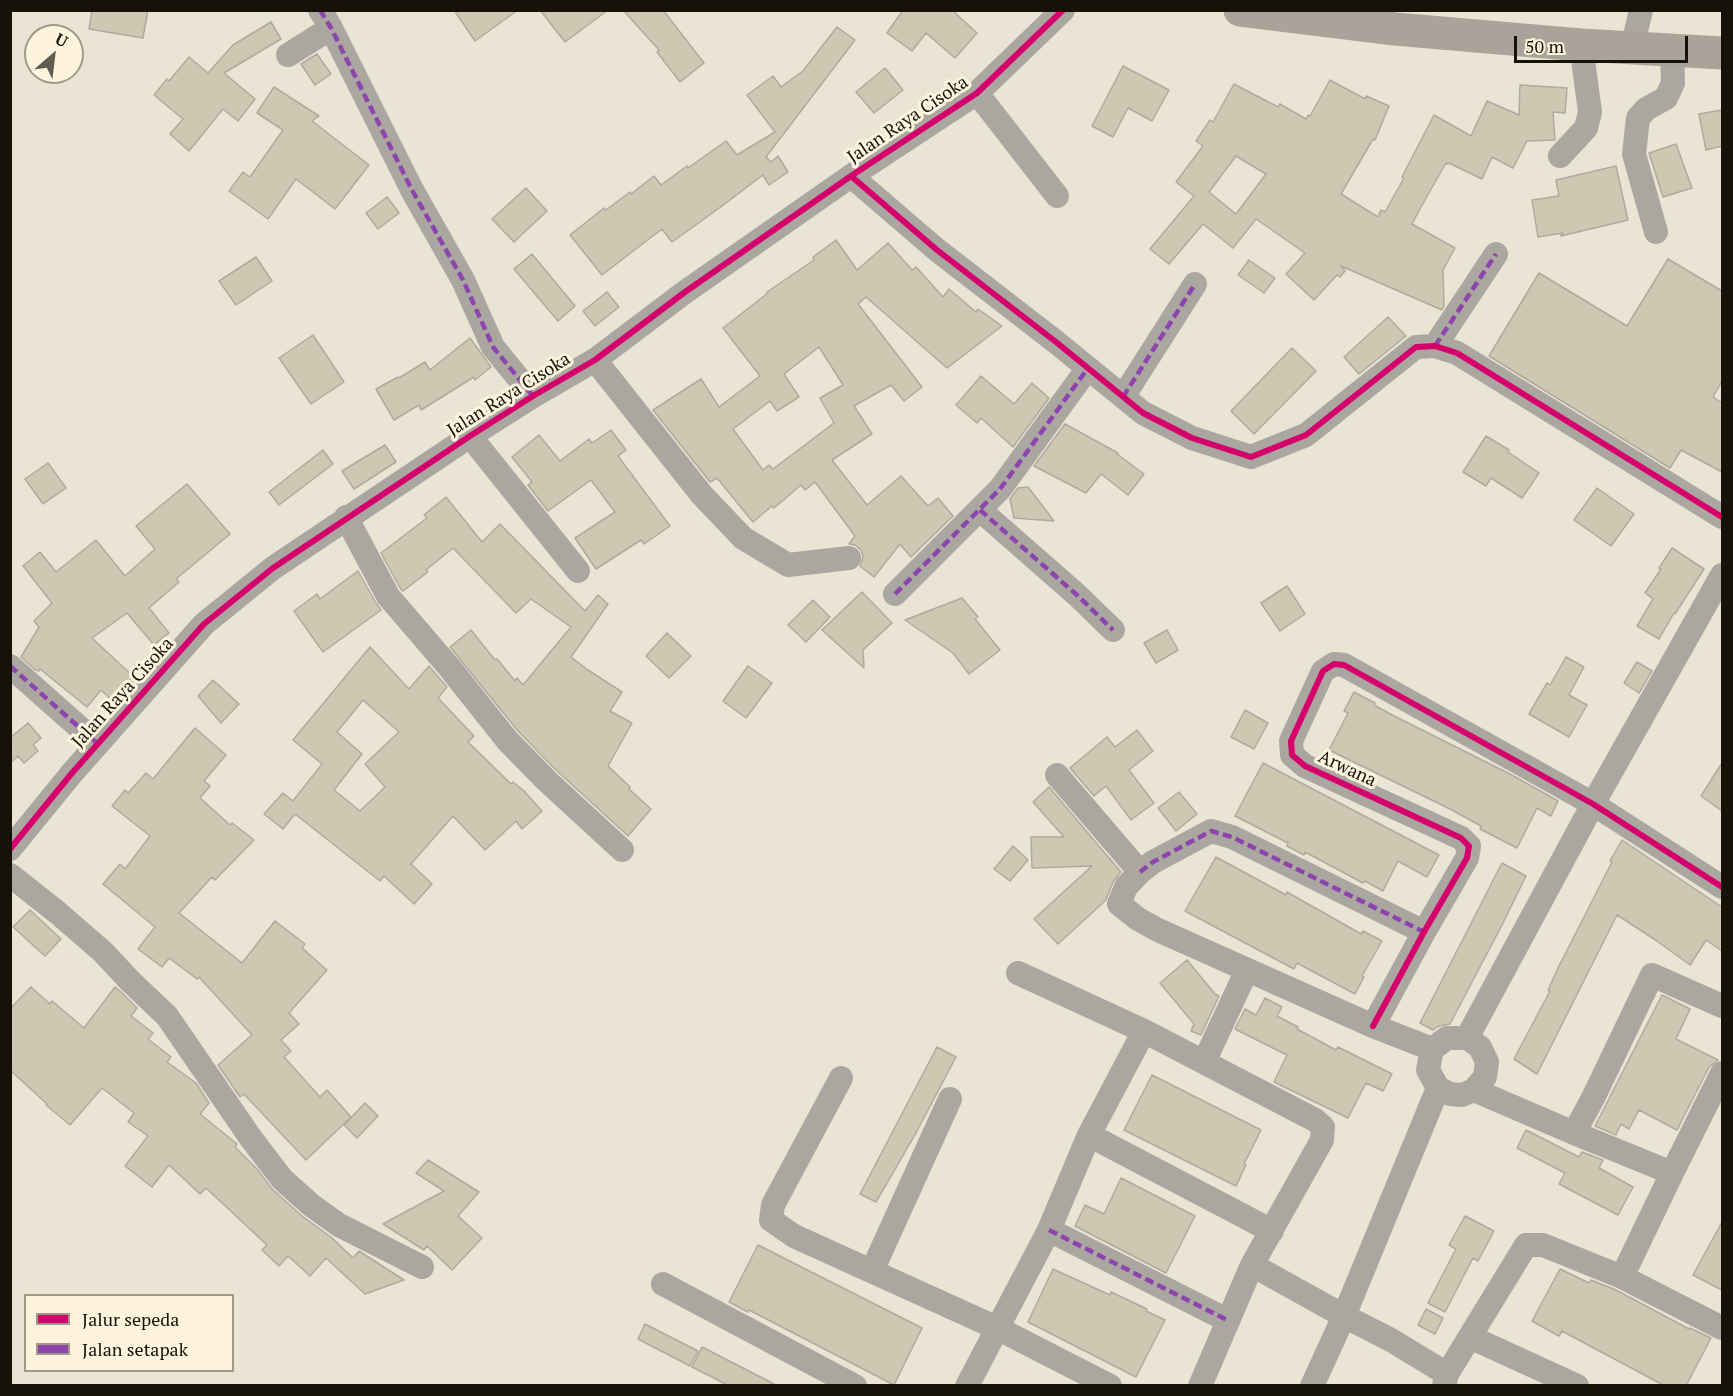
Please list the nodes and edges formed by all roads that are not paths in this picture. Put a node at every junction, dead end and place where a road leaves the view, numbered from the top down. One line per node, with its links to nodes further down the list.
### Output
1 (1063, 10): 11 (street, Jalan Raya Cisoka)
2 (1240, 10): 4 (highway)
3 (1641, 10): 7 (street)
4 (1296, 14): 6 (highway)
5 (326, 19): 10 (street); 21 (street)
6 (1581, 45): 7 (highway); 12 (street)
7 (1632, 48): 8 (highway)
8 (1672, 50): 9 (highway); 15 (street)
9 (1722, 53)
10 (288, 55)
11 (977, 93): 13 (street, Jalan Raya Cisoka); 14 (street)
12 (1560, 156)
13 (851, 176): 19 (street, Jalan Raya Cisoka); 20 (street)
14 (1057, 195)
15 (1656, 232)
16 (1496, 254): 18 (street)
17 (1195, 284): 22 (street)
18 (1435, 346): 22 (street); 25 (street)
19 (595, 360): 21 (street, Jalan Raya Cisoka); 27 (street)
20 (1088, 368): 22 (street); 24 (street)
21 (533, 396): 23 (street, Jalan Raya Cisoka)
22 (1123, 397)
23 (470, 436): 26 (street, Jalan Raya Cisoka); 28 (street)
24 (980, 510): 30 (street); 31 (street)
25 (1722, 517)
26 (346, 518): 33 (street, Jalan Raya Cisoka); 37 (street)
27 (849, 558)
28 (578, 571)
29 (1722, 575): 35 (street)
30 (895, 594)
31 (1113, 630)
32 (10, 666): 33 (street)
33 (98, 744): 36 (street, Jalan Raya Cisoka)
34 (1057, 775): 38 (street)
35 (1593, 804): 40 (street); 41 (street, Arwana); 47 (street)
36 (10, 849)
37 (622, 850)
38 (1140, 872): 41 (street); 42 (street)
39 (10, 874): 61 (street)
40 (1722, 887)
41 (1424, 932): 45 (street, Arwana)
42 (1246, 969): 45 (street); 49 (street)
43 (1018, 973): 46 (street)
44 (1722, 1006): 55 (street)
45 (1373, 1026): 48 (street)
46 (1144, 1030): 49 (street); 56 (street)
47 (1467, 1038): 48 (street); 53 (street)
48 (1432, 1049): 52 (street)
49 (1204, 1062): 59 (street)
50 (1722, 1073): 57 (street)
51 (841, 1078): 62 (street)
52 (1438, 1088): 53 (street); 65 (street)
53 (1474, 1090): 55 (street)
54 (950, 1099): 62 (street)
55 (1574, 1133): 57 (street)
56 (1089, 1136): 58 (street); 59 (street)
57 (1672, 1173): 63 (street)
58 (1049, 1230): 66 (street); 67 (street)
59 (1272, 1231): 60 (street)
60 (1252, 1265): 65 (street); 66 (street)
61 (422, 1267)
62 (872, 1271): 67 (street)
63 (1622, 1277): 68 (street); 69 (street)
64 (663, 1284): 71 (street)
65 (1344, 1316): 70 (street); 75 (street)
66 (1227, 1320): 74 (street)
67 (997, 1328): 72 (street); 73 (street)
68 (1722, 1328)
69 (1470, 1337): 70 (street); 76 (street)
70 (1446, 1380)
71 (855, 1386)
72 (967, 1386)
73 (1110, 1386)
74 (1200, 1386)
75 (1312, 1386)
76 (1576, 1386)

